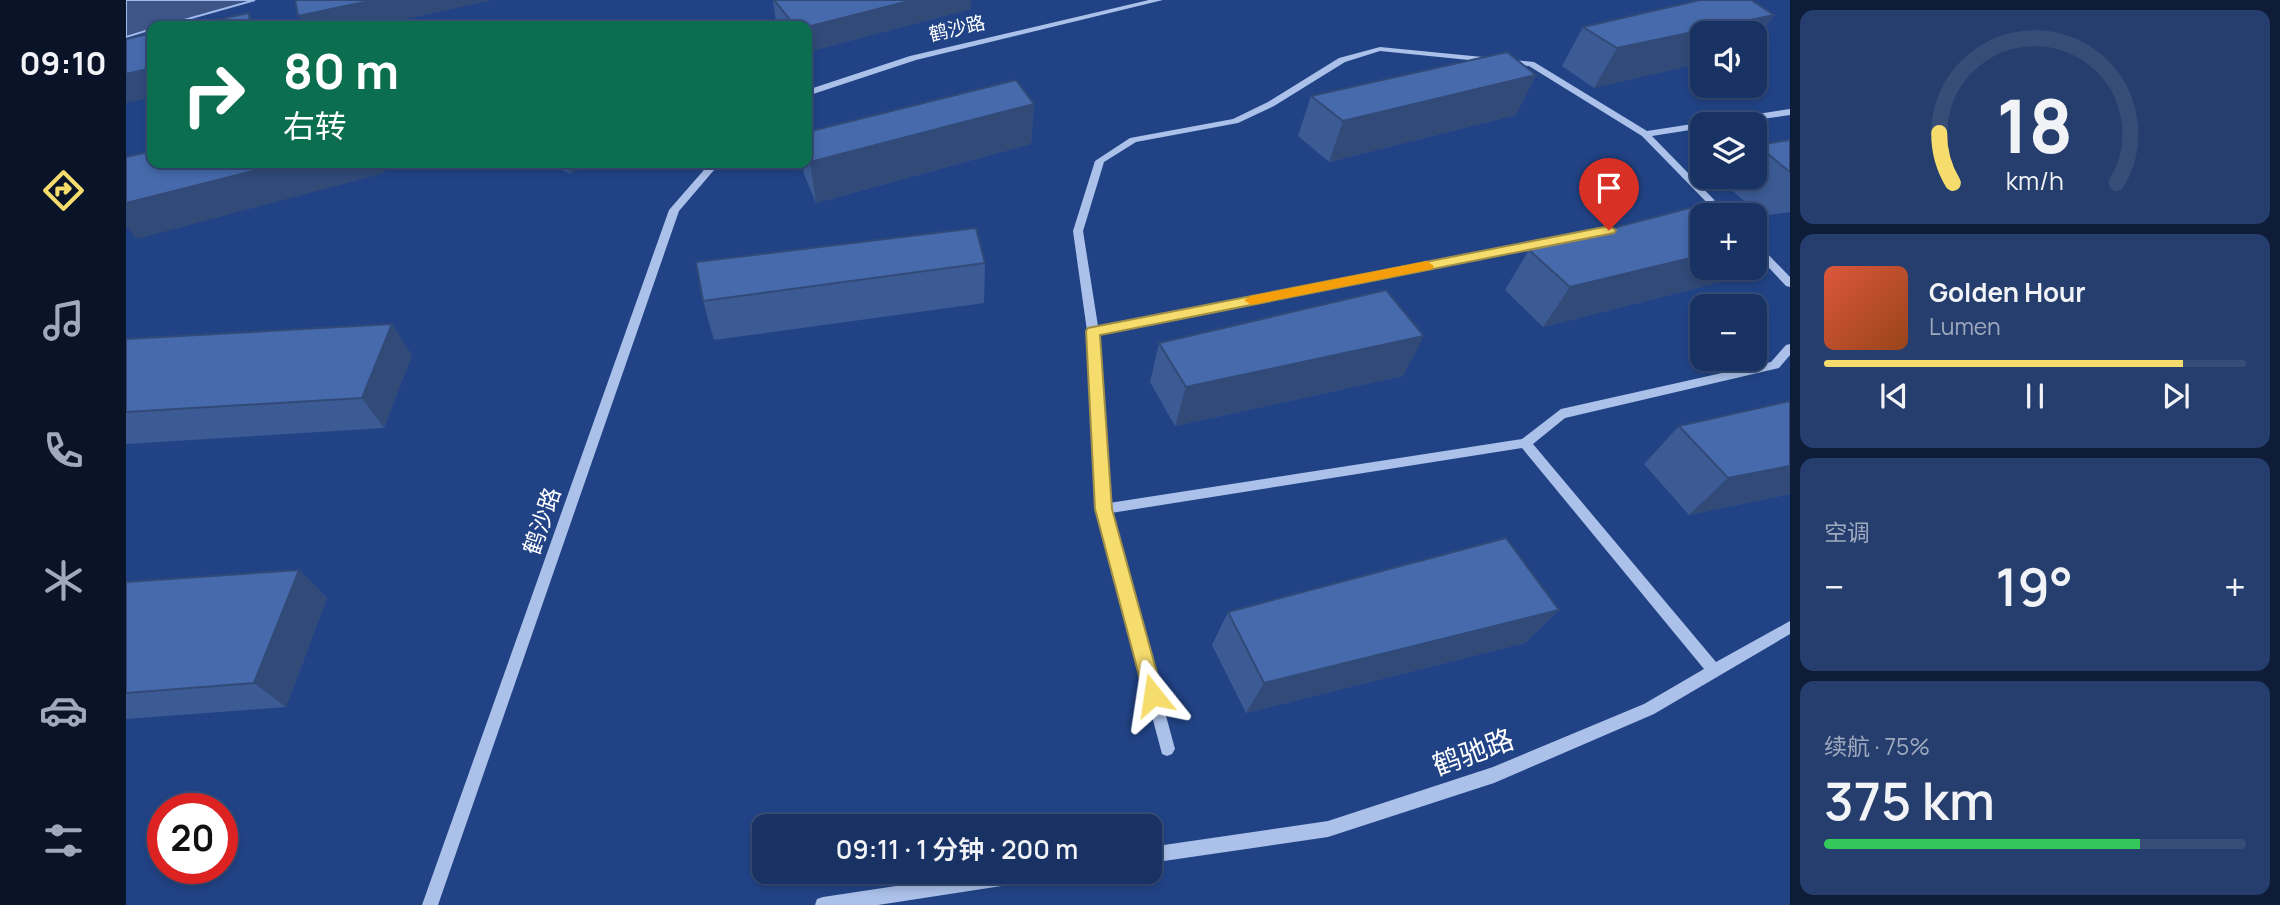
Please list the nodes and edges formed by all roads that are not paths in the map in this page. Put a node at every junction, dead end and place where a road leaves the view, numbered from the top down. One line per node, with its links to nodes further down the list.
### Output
1 (1159, 0): 2 (street, 鹤沙路)
2 (812, 91)
3 (1790, 112): 4 (street)
4 (1767, 115)
5 (1690, 127): 6 (street)
6 (1645, 134): 8 (lane); 12 (street)
7 (711, 168): 21 (street, 鹤沙路)
8 (1712, 203)
9 (1609, 230): 12 (street)
10 (1767, 259): 11 (street)
11 (1790, 283)
12 (1093, 331): 15 (street)
13 (1790, 348): 14 (street)
14 (1525, 443): 15 (street); 17 (street)
15 (1103, 509): 18 (street)
16 (1790, 627): 17 (street, 鹤驰路)
17 (1714, 671): 19 (street, 鹤驰路)
18 (1167, 748)
19 (1162, 853)
20 (961, 884): 22 (street)
21 (429, 905)
22 (823, 905)

